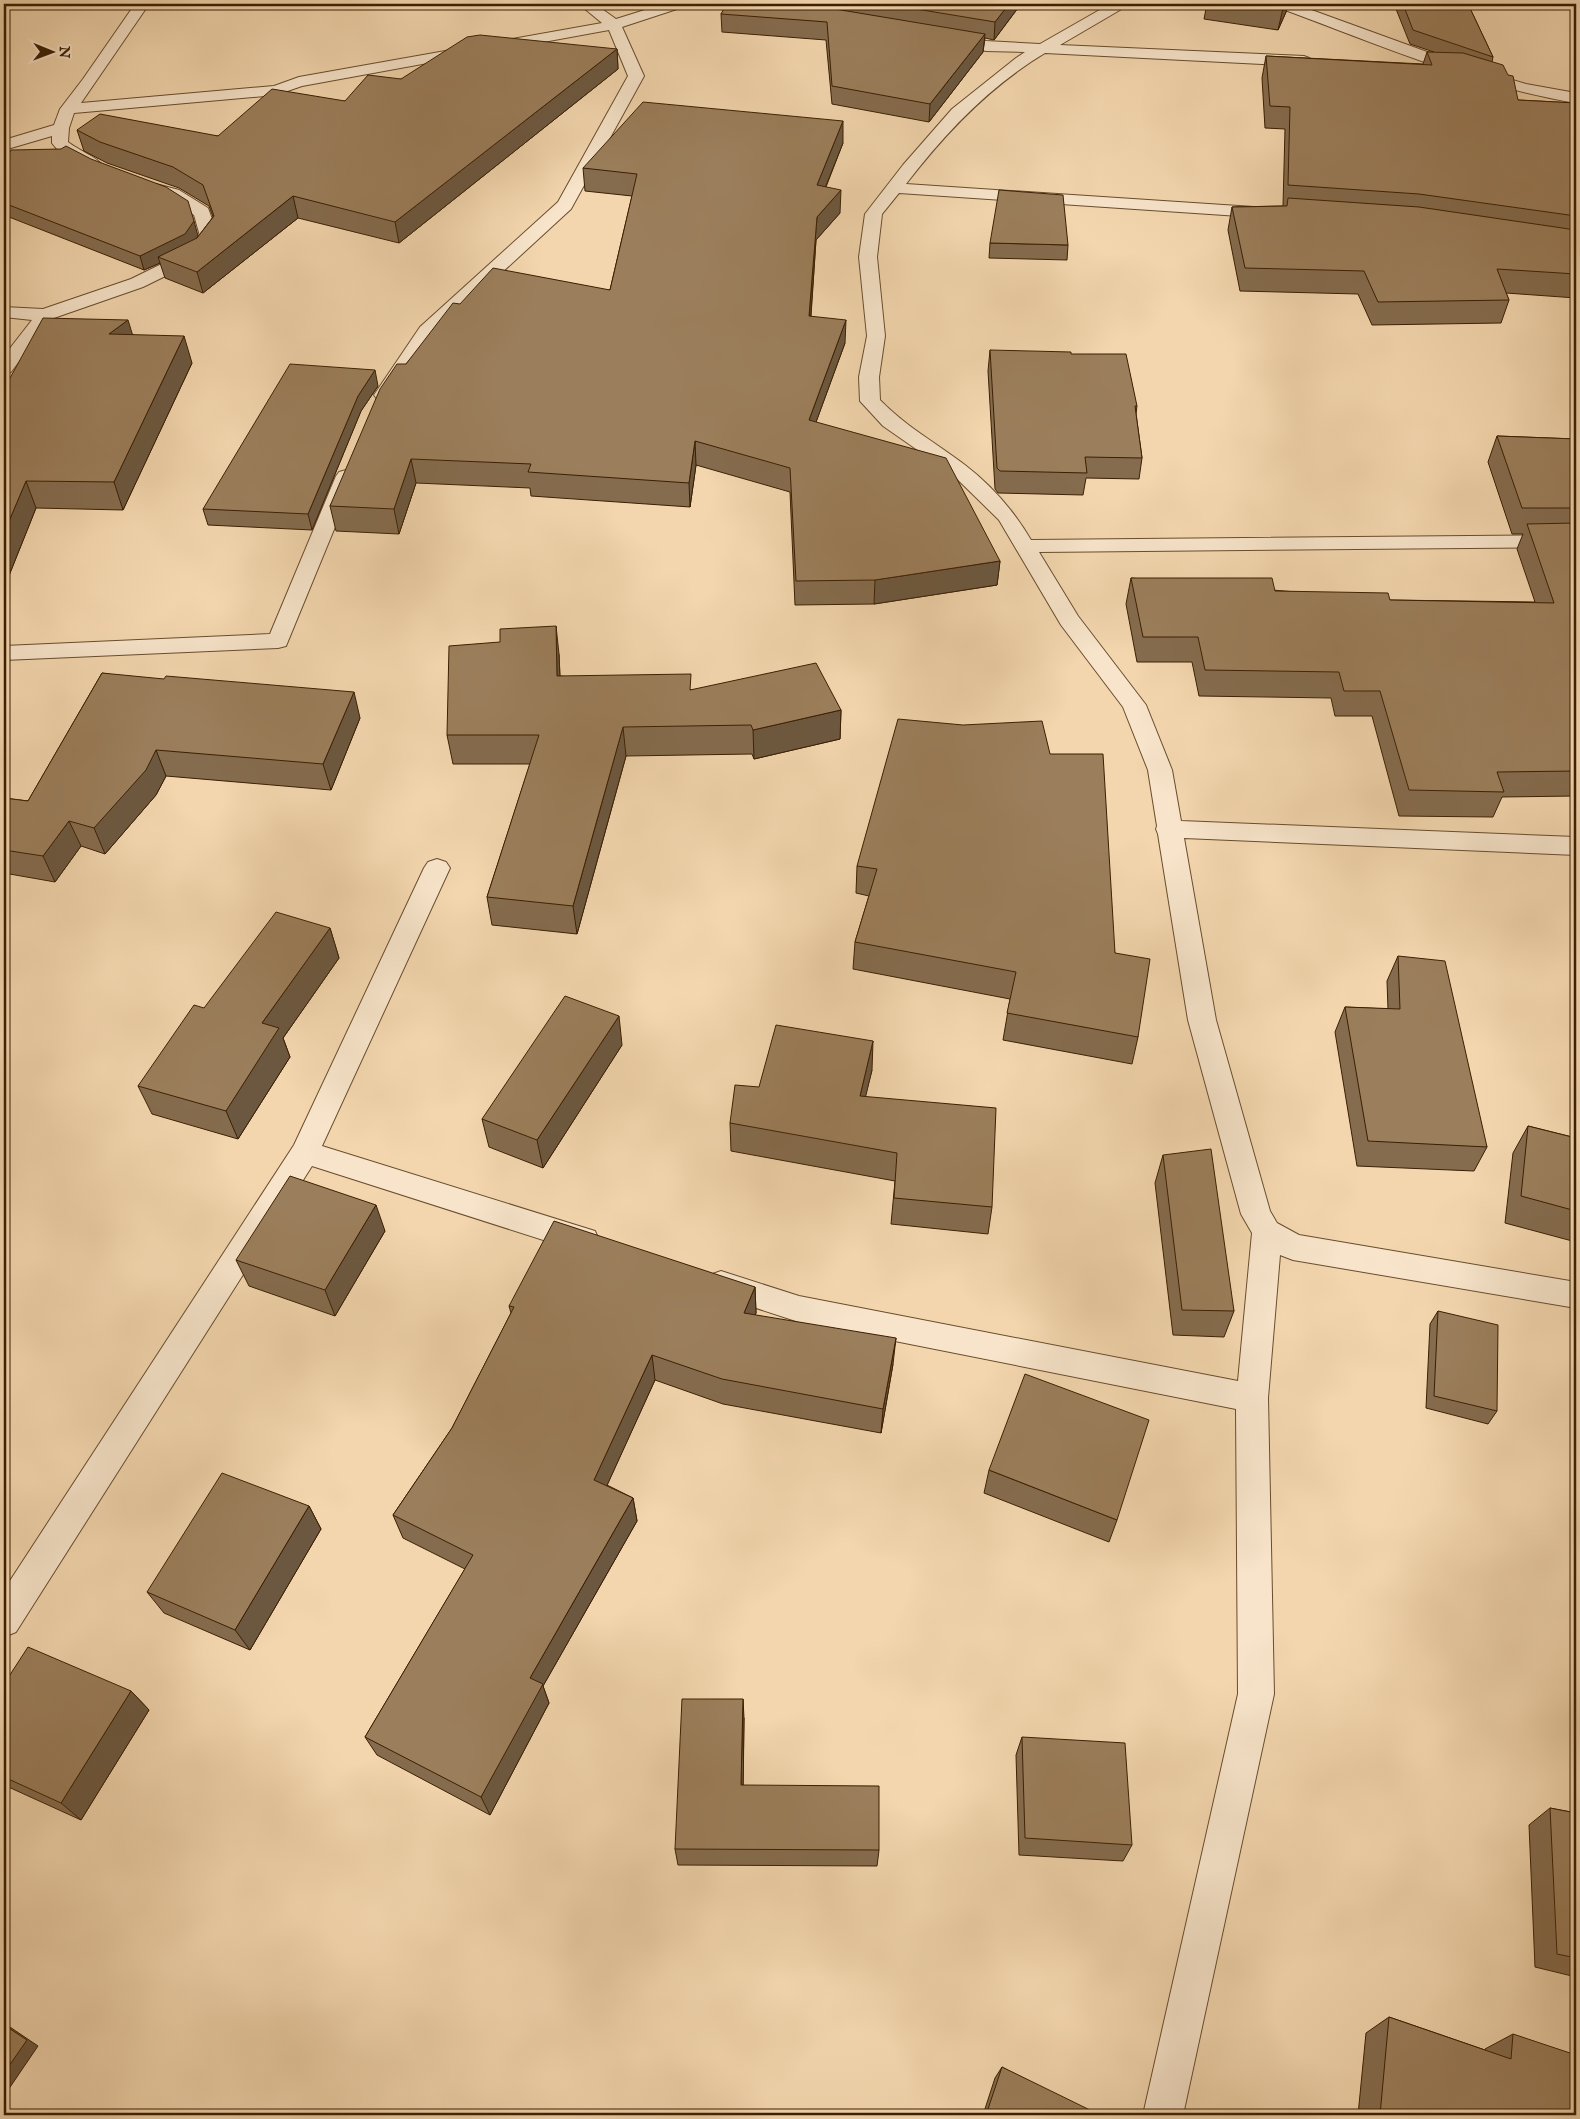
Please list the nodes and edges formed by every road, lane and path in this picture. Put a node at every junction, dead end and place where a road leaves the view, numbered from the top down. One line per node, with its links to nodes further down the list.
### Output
1 (142, 4): 13 (street)
2 (586, 4): 6 (street)
3 (678, 4): 6 (street)
4 (1120, 4): 8 (street)
5 (1282, 4): 11 (street)
6 (614, 24): 13 (street); 23 (street)
7 (937, 38): 8 (street)
8 (1042, 49): 9 (street); 18 (street)
9 (1320, 62)
10 (1409, 66): 11 (street)
11 (1458, 68): 12 (street)
12 (1576, 98)
13 (68, 109): 14 (street)
14 (61, 128): 15 (street); 16 (street)
15 (4, 145)
16 (110, 174)
17 (141, 184): 21 (street)
18 (894, 188): 19 (street); 26 (street)
19 (1286, 214)
20 (4, 312): 21 (street)
21 (45, 315): 22 (street)
22 (4, 368)
23 (372, 412)
24 (354, 458): 27 (street)
25 (1576, 541): 26 (street)
26 (1025, 546): 28 (street)
27 (4, 653)
28 (1168, 829): 29 (street); 32 (street)
29 (1576, 846)
30 (437, 868): 31 (street)
31 (305, 1152): 33 (street); 37 (street)
32 (1267, 1232): 35 (street); 36 (street)
33 (609, 1248)
34 (694, 1275): 36 (street)
35 (1576, 1295)
36 (1252, 1398): 38 (street)
37 (4, 1620)
38 (1163, 2115)

